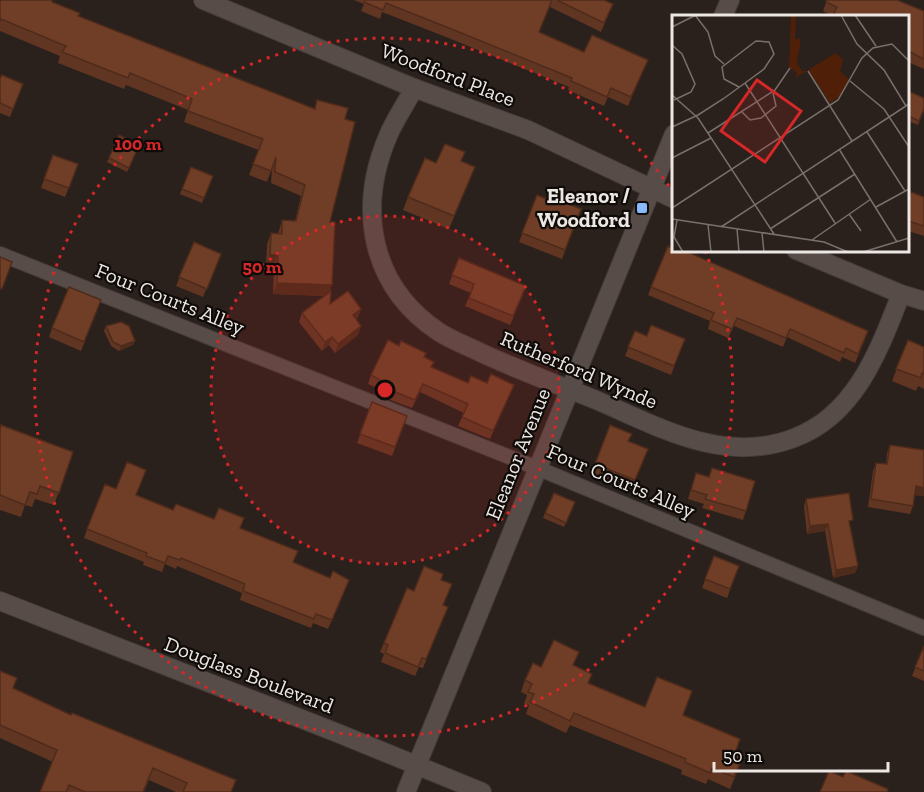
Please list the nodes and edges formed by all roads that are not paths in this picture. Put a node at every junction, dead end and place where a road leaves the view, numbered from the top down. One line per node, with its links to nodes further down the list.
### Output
1 (202, 0): 4 (street, Woodford Place)
2 (730, 0): 3 (street)
3 (723, 15)
4 (414, 88): 6 (street, Woodford Place); 12 (street, Rutherford Wynde)
5 (672, 139): 6 (street, Eleanor Avenue)
6 (650, 189): 7 (street, Woodford Place); 12 (street, Eleanor Avenue)
7 (672, 198)
8 (801, 252): 10 (street)
9 (0, 254): 13 (lane, Four Courts Alley)
10 (901, 294): 11 (street); 12 (street, Rutherford Wynde)
11 (924, 301)
12 (568, 389): 13 (street, Eleanor Avenue)
13 (537, 468): 15 (lane, Four Courts Alley); 16 (street, Eleanor Avenue)
14 (0, 601): 16 (street, Douglass Boulevard)
15 (924, 628)
16 (416, 767): 17 (street, Eleanor Avenue); 18 (street, Douglass Boulevard)
17 (406, 792)
18 (482, 792)

